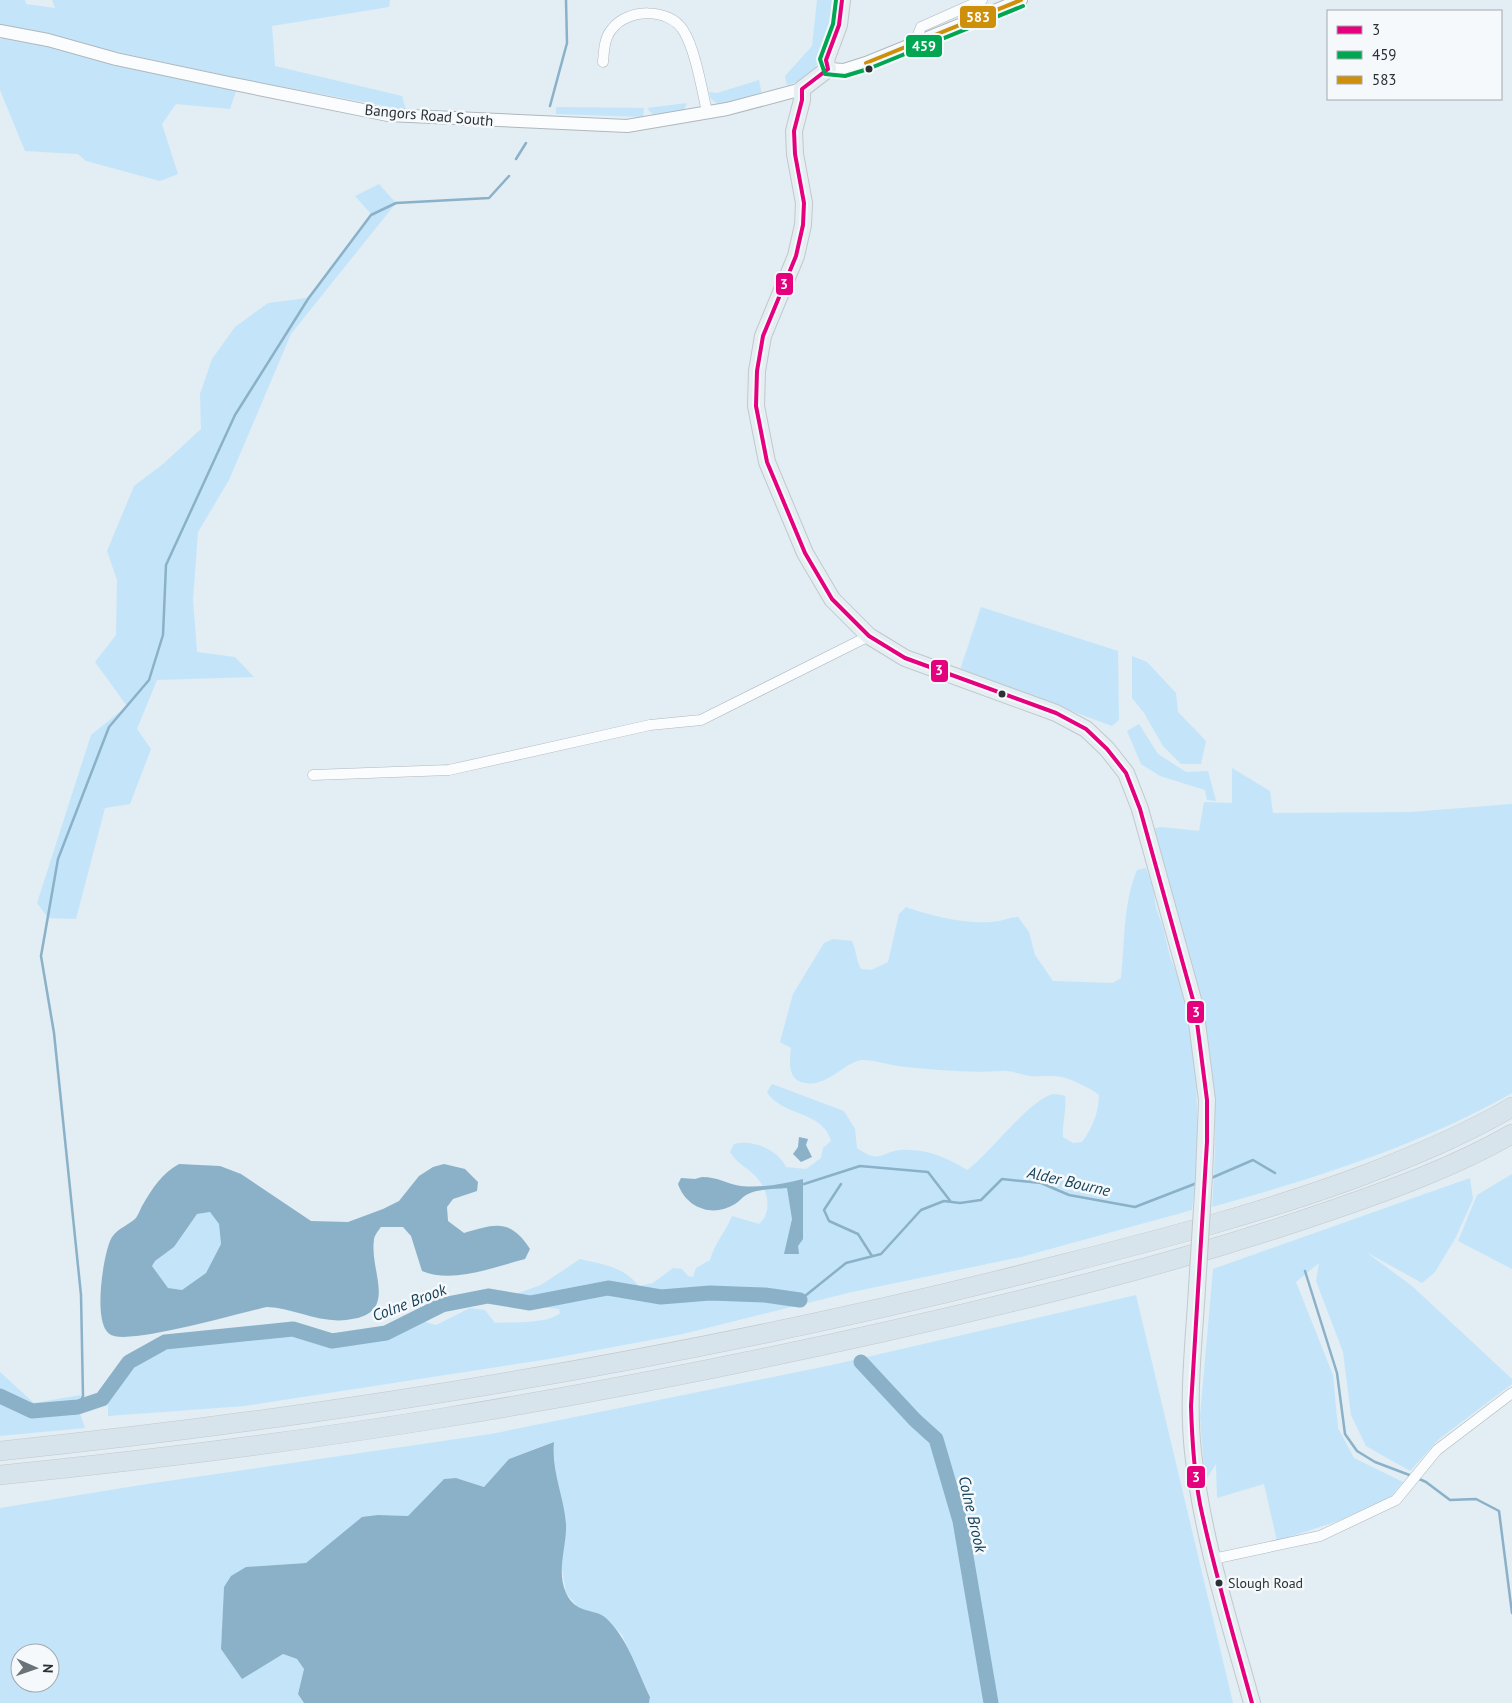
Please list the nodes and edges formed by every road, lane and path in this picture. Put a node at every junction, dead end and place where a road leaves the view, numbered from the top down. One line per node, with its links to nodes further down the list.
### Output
1 (842, 0): 7 (main road)
2 (982, 0): 5 (street)
3 (1020, 0): 5 (street)
4 (0, 31): 9 (street, Bangors Road South)
5 (914, 45): 7 (street)
6 (603, 62): 9 (street)
7 (828, 69): 8 (main road)
8 (802, 89): 9 (street, Bangors Road South); 10 (main road)
9 (707, 112)
10 (869, 636): 11 (street); 17 (main road, bridge)
11 (313, 775)
12 (1512, 1107): 15 (highway)
13 (1512, 1134): 16 (highway)
14 (1512, 1393): 17 (street)
15 (0, 1451)
16 (0, 1475)
17 (1213, 1559): 18 (main road)
18 (1252, 1703)

